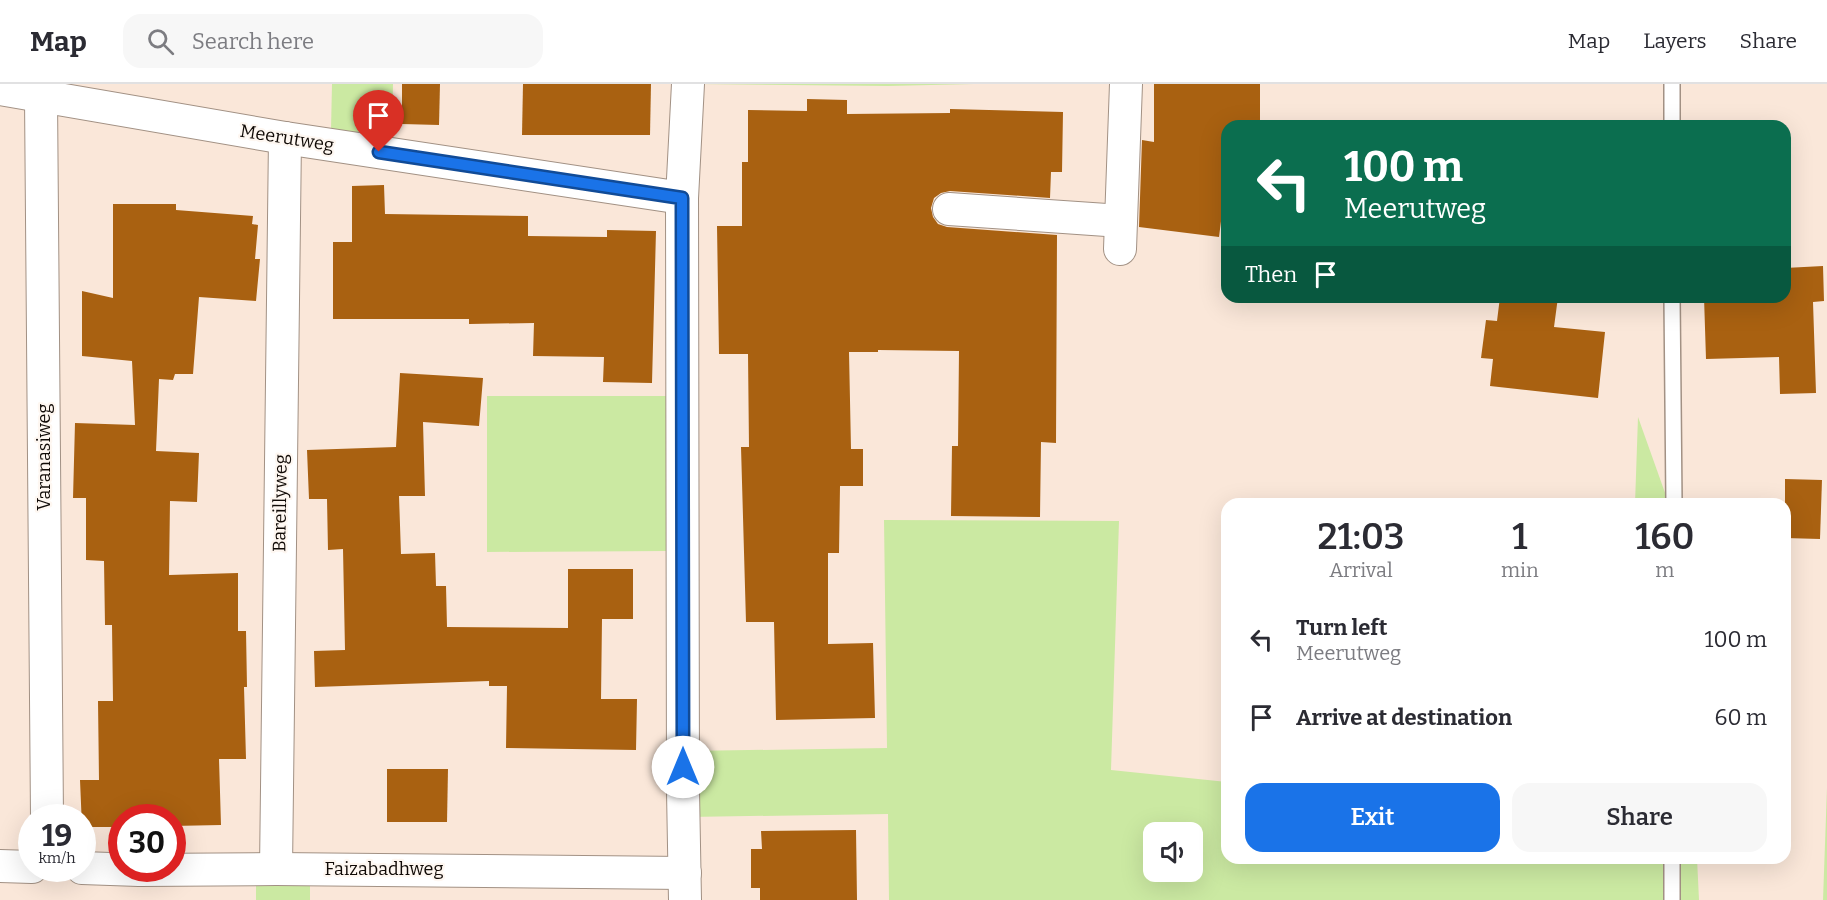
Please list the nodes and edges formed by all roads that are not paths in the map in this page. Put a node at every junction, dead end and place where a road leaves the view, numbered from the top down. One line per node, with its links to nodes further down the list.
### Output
1 (688, 84): 8 (street)
2 (1126, 84): 9 (street)
3 (1672, 84): 6 (lane)
4 (0, 89): 5 (street, Meerutweg)
5 (41, 97): 7 (street, Meerutweg); 12 (street, Varanasiweg)
6 (1672, 120)
7 (285, 138): 8 (street, Meerutweg); 17 (street, Bareillyweg)
8 (682, 198): 18 (street)
9 (949, 209)
10 (1672, 303): 11 (lane)
11 (1674, 498)
12 (47, 804)
13 (1672, 864): 19 (lane)
14 (0, 866): 15 (street)
15 (18, 867)
16 (96, 868): 17 (street, Faizabadhweg)
17 (276, 869): 18 (street, Faizabadhweg)
18 (685, 886)
19 (1672, 900)

